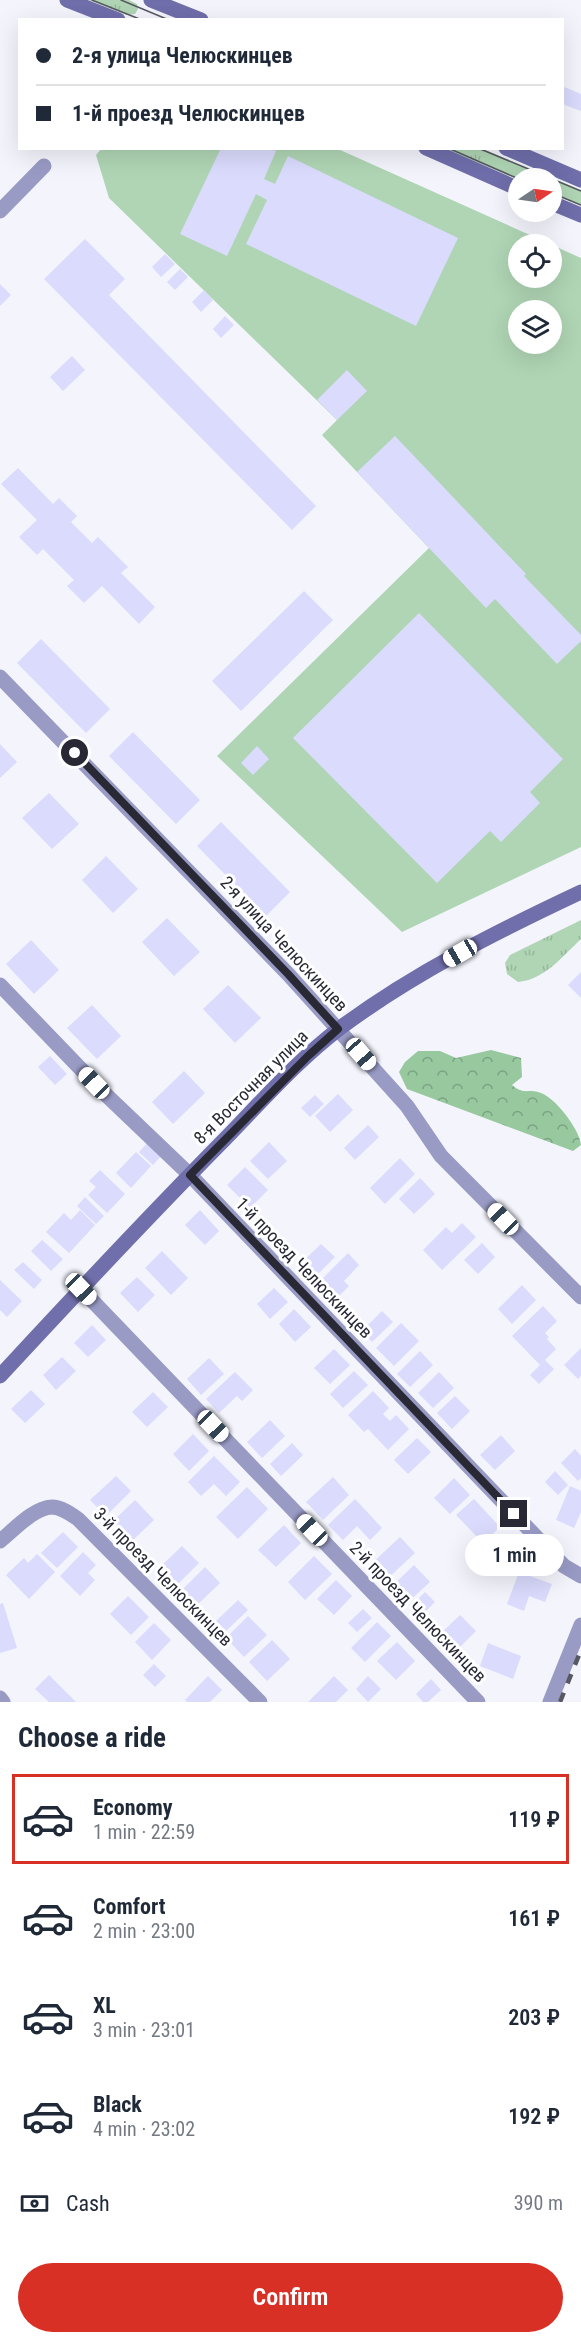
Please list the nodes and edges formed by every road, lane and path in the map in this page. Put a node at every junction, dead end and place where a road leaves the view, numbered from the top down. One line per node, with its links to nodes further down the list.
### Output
1 (67, 0): 3 (main road)
2 (151, 0): 4 (main road)
3 (113, 18)
4 (196, 18)
5 (431, 150): 9 (main road)
6 (511, 150): 8 (main road)
7 (44, 166): 11 (street)
8 (581, 180)
9 (508, 184)
10 (562, 207): 12 (main road)
11 (0, 211)
12 (581, 215)
13 (0, 677): 16 (street, 2-я улица Челюскинцев)
14 (581, 892): 16 (main road, 8-я Восточная улица)
15 (0, 985): 17 (street, 1-й проезд Челюскинцев)
16 (338, 1029): 17 (main road, 8-я Восточная улица); 19 (street, 2-я улица Челюскинцев)
17 (190, 1175): 18 (main road, 8-я Восточная улица); 22 (street, 1-й проезд Челюскинцев)
18 (81, 1289): 20 (main road, 8-я Восточная улица); 27 (street, 2-й проезд Челюскинцев)
19 (581, 1297)
20 (0, 1376)
21 (0, 1541): 26 (street, 3-й проезд Челюскинцев)
22 (581, 1576)
23 (581, 1625): 28 (street)
24 (0, 1698): 25 (street)
25 (3, 1702)
26 (260, 1702)
27 (478, 1702)
28 (550, 1702)

